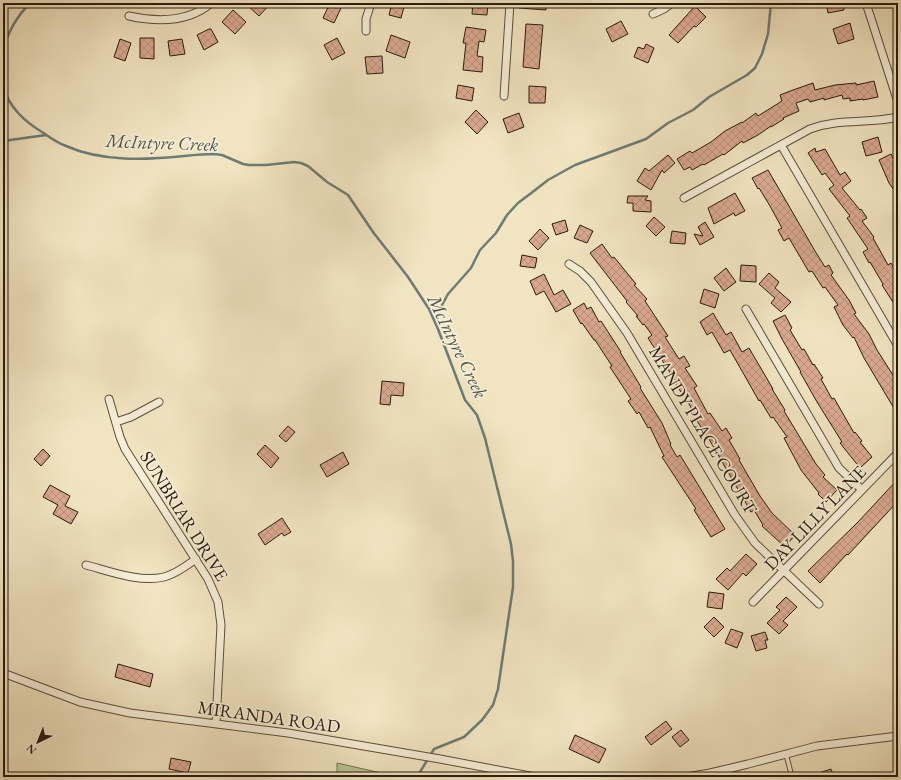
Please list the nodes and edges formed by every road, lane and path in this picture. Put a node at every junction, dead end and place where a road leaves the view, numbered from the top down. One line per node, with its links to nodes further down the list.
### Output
1 (212, 3): 7 (street)
2 (370, 3): 8 (street)
3 (510, 3): 9 (street)
4 (672, 3): 6 (street)
5 (866, 3): 10 (street)
6 (653, 14)
7 (129, 16)
8 (366, 31)
9 (504, 96)
10 (898, 102)
11 (898, 117): 12 (street)
12 (780, 145): 13 (street); 16 (street)
13 (684, 198)
14 (569, 264): 24 (street, MANDY PLACE COURT)
15 (746, 309): 21 (street)
16 (898, 346)
17 (109, 399): 19 (street, SUNBRIAR DRIVE)
18 (158, 402): 19 (street)
19 (116, 422): 22 (street, SUNBRIAR DRIVE)
20 (898, 453): 21 (street, DAY LILLY LANE)
21 (862, 490): 24 (street, DAY LILLY LANE)
22 (196, 559): 23 (street); 28 (street, SUNBRIAR DRIVE)
23 (86, 565)
24 (784, 571): 25 (street, DAY LILLY LANE); 26 (street, MANDY PLACE COURT)
25 (753, 602)
26 (819, 604)
27 (3, 673): 28 (street, MIRANDA ROAD)
28 (216, 723): 31 (street, MIRANDA ROAD)
29 (898, 736): 30 (street)
30 (786, 754): 32 (street); 33 (lane)
31 (535, 777)
32 (686, 777)
33 (792, 777)

